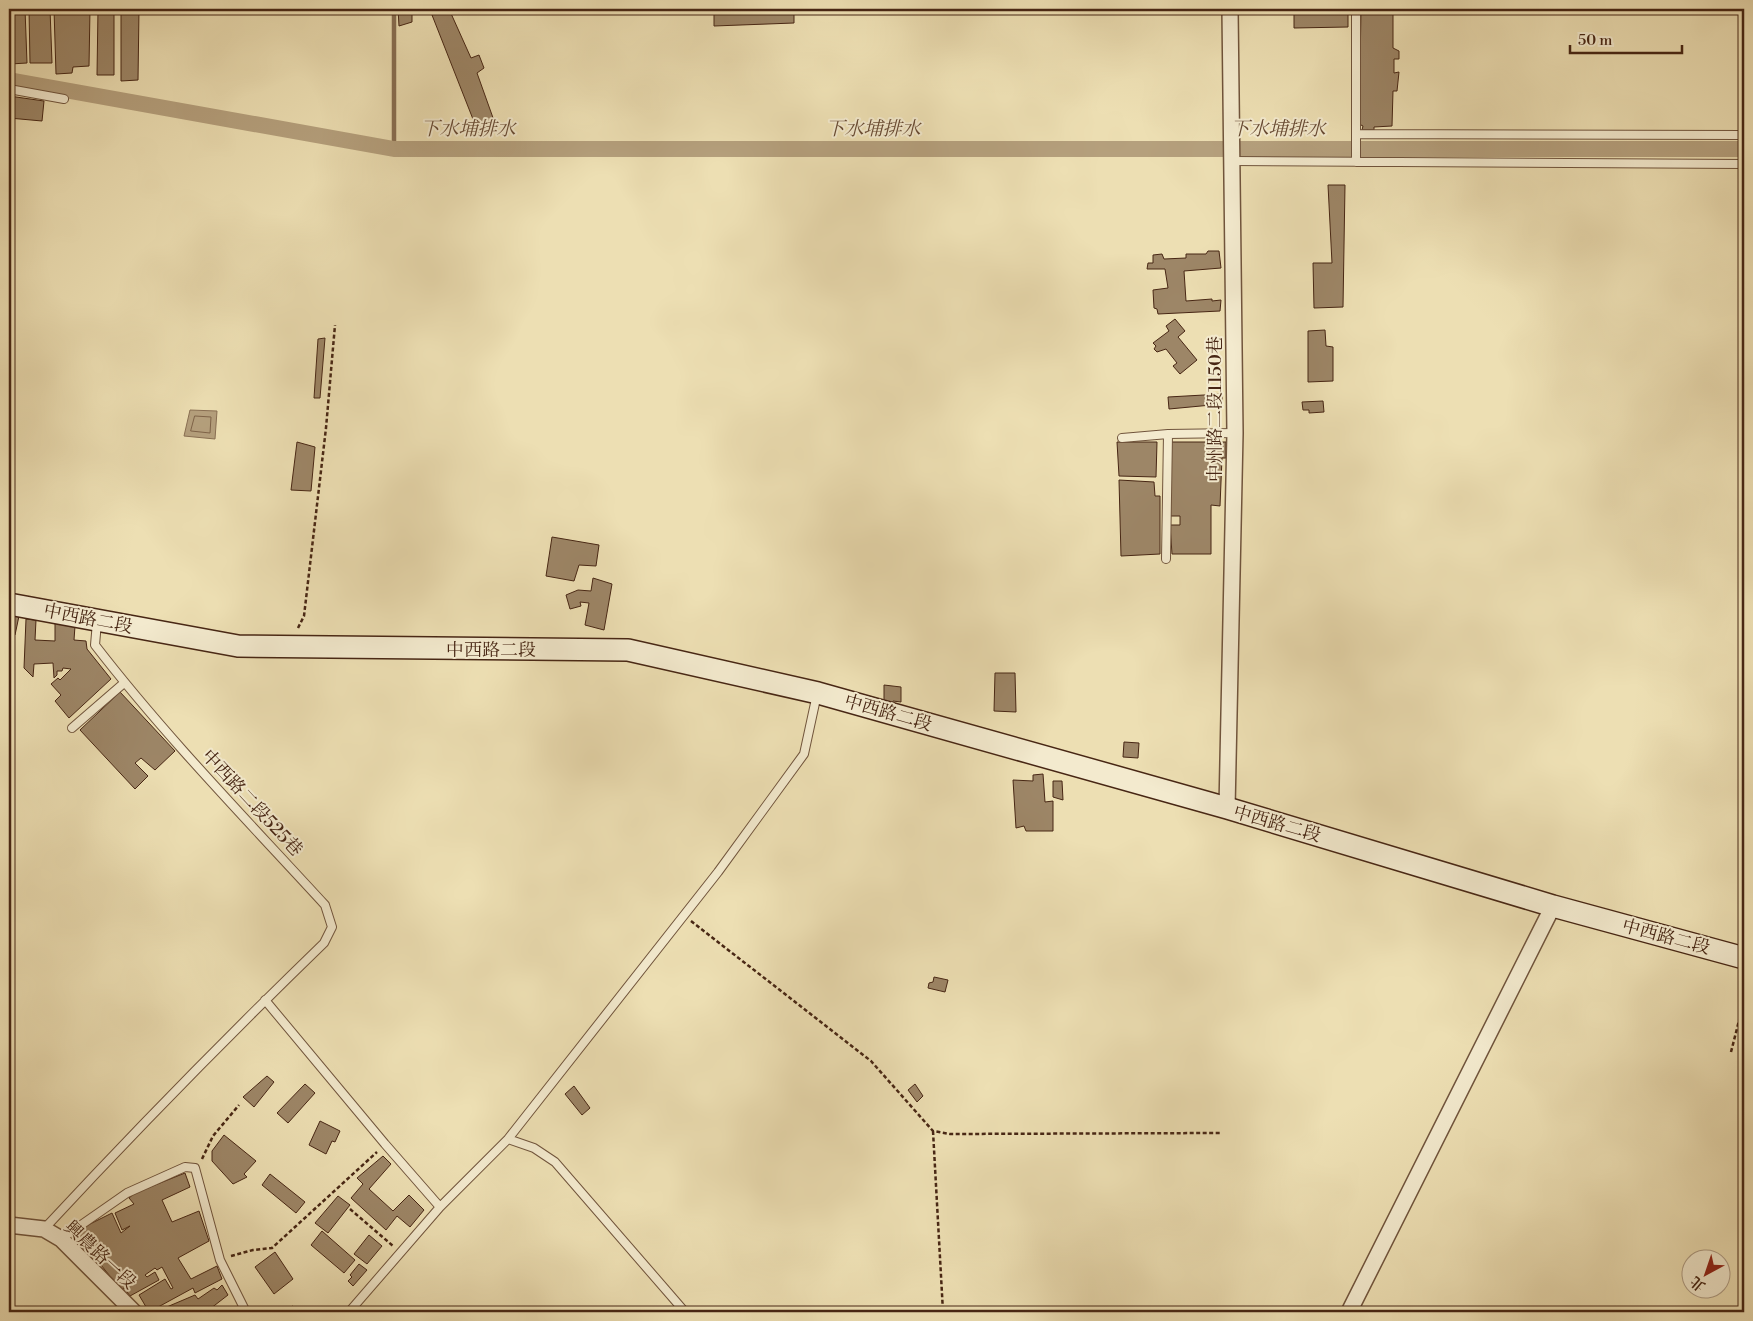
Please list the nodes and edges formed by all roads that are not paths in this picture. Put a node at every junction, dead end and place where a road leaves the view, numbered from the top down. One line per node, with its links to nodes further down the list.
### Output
1 (1230, 9): 7 (street, 中州路二段1150巷)
2 (1356, 9): 5 (lane)
3 (9, 89): 4 (lane)
4 (64, 99)
5 (1356, 134): 6 (lane); 8 (lane)
6 (1744, 135)
7 (1233, 161): 8 (lane); 10 (street, 中州路二段1150巷)
8 (1356, 162): 9 (lane)
9 (1744, 164)
10 (1235, 433): 11 (lane); 19 (street, 中州路二段1150巷)
11 (1168, 434): 12 (lane); 13 (lane)
12 (1122, 438)
13 (1166, 559)
14 (9, 604): 15 (street, 中西路二段)
15 (97, 620): 16 (lane, 中西路二段525巷); 17 (street, 中西路二段)
16 (124, 682): 18 (lane); 22 (lane, 中西路二段525巷)
17 (818, 693): 19 (street, 中西路二段); 23 (lane)
18 (72, 728)
19 (1226, 808): 20 (street, 中西路二段)
20 (1553, 906): 21 (street, 中西路二段); 32 (street)
21 (1744, 958)
22 (265, 1000): 24 (lane); 26 (lane, 中西路二段525巷)
23 (508, 1139): 24 (lane); 31 (lane)
24 (440, 1207): 30 (lane)
25 (9, 1225): 26 (street, 興農路一段)
26 (44, 1229): 27 (street, 興農路一段)
27 (61, 1239): 28 (street, 興農路一段); 29 (lane)
28 (134, 1312)
29 (246, 1312)
30 (350, 1312)
31 (685, 1312)
32 (1349, 1312)

